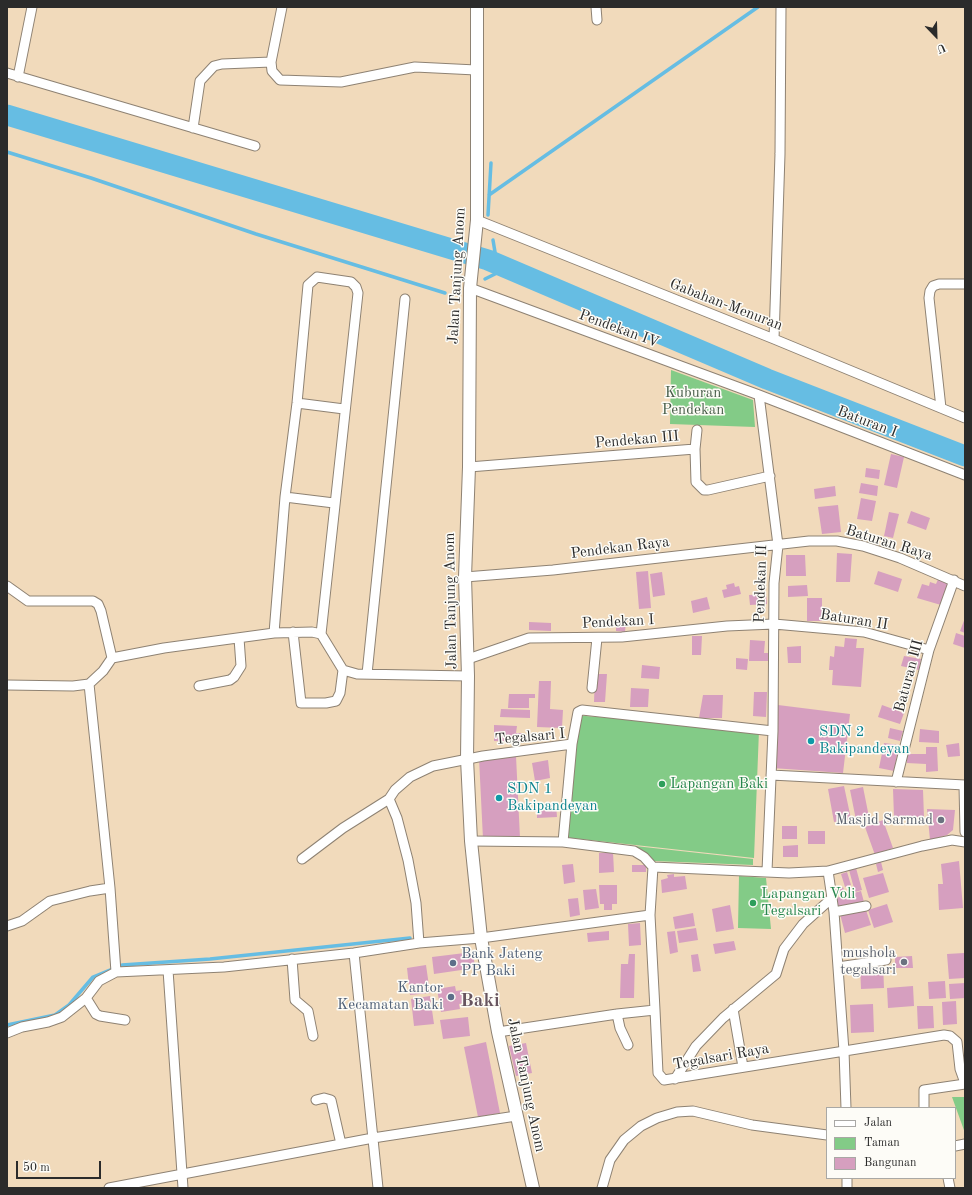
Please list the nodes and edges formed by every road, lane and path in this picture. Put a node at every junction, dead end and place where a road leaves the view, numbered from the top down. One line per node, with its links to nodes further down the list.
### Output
1 (32, 7): 10 (street)
2 (282, 7): 7 (street)
3 (477, 7): 8 (main road, Jalan Tanjung Anom)
4 (596, 7): 6 (street)
5 (782, 7): 17 (street)
6 (597, 20)
7 (271, 62): 8 (street); 11 (street)
8 (476, 70): 13 (main road, Jalan Tanjung Anom)
9 (7, 73): 10 (street)
10 (18, 77): 11 (street)
11 (193, 128): 12 (street)
12 (254, 146)
13 (477, 220): 14 (main road, Jalan Tanjung Anom); 17 (street, Gabahan-Menuran)
14 (470, 282): 18 (street, Pendekan IV); 25 (main road, Jalan Tanjung Anom)
15 (965, 284): 21 (street)
16 (405, 299): 45 (street)
17 (774, 338): 21 (street, Gabahan-Menuran)
18 (759, 395): 26 (street, Baturan I); 27 (street, Pendekan II)
19 (297, 403): 20 (street); 20 (street); 28 (street)
20 (344, 408): 29 (street)
21 (941, 408): 22 (street, Gabahan-Menuran)
22 (965, 418)
23 (697, 430): 24 (street)
24 (695, 449): 25 (street, Pendekan III); 27 (street, Pendekan III)
25 (469, 467): 31 (main road, Jalan Tanjung Anom)
26 (965, 475)
27 (770, 476): 30 (street, Pendekan II)
28 (285, 497): 29 (street); 37 (street)
29 (334, 503): 38 (street)
30 (778, 545): 31 (street, Pendekan Raya); 32 (street, Baturan Raya); 35 (street, Pendekan II)
31 (465, 577): 43 (main road, Jalan Tanjung Anom)
32 (954, 580): 34 (street, Baturan Raya); 41 (street, Baturan III)
33 (7, 586): 42 (street)
34 (965, 586)
35 (774, 624): 40 (street, Pendekan I); 41 (street, Baturan II); 51 (street, Pendekan II)
36 (293, 632): 37 (street); 38 (street); 44 (street)
37 (274, 633): 39 (street)
38 (321, 634): 44 (street)
39 (239, 638): 42 (street); 49 (street)
40 (596, 638): 43 (street, Pendekan I); 50 (street)
41 (929, 650): 55 (street, Baturan III)
42 (112, 658): 47 (street)
43 (468, 659): 46 (main road, Jalan Tanjung Anom)
44 (343, 670): 45 (street)
45 (367, 674): 46 (street)
46 (468, 676): 53 (main road, Jalan Tanjung Anom)
47 (89, 684): 48 (street); 67 (street)
48 (7, 685)
49 (199, 686)
50 (592, 688)
51 (773, 731): 52 (street); 54 (street, Pendekan II)
52 (572, 744): 53 (street, Tegalsari I); 61 (street, Tegalsari I)
53 (467, 759): 57 (street, Tegalsari I); 60 (main road, Jalan Tanjung Anom)
54 (771, 775): 55 (street); 65 (street, Pendekan II)
55 (896, 782): 56 (street)
56 (964, 786): 58 (street)
57 (389, 799): 63 (street, Tegalsari I); 74 (street)
58 (964, 830): 59 (street)
59 (952, 840): 62 (street); 66 (street)
60 (471, 841): 61 (street); 73 (main road, Jalan Tanjung Anom)
61 (563, 842): 64 (street)
62 (965, 842)
63 (302, 860)
64 (653, 867): 65 (street); 71 (street)
65 (767, 871): 66 (street)
66 (828, 871): 68 (street)
67 (110, 888): 72 (street); 79 (street)
68 (832, 898): 70 (street); 82 (street)
69 (866, 906): 70 (street)
70 (834, 912): 78 (street)
71 (650, 915): 73 (street); 83 (street)
72 (7, 926)
73 (481, 938): 74 (street); 86 (main road, Jalan Tanjung Anom)
74 (419, 943): 75 (street)
75 (354, 953): 76 (street); 100 (street)
76 (292, 959): 80 (street); 88 (street)
77 (886, 960): 78 (street)
78 (838, 967): 91 (street)
79 (116, 969): 80 (street); 81 (street)
80 (168, 970): 102 (street)
81 (86, 998): 85 (street); 87 (street)
82 (733, 1009): 92 (street); 93 (street)
83 (655, 1010): 84 (street); 93 (street, Tegalsari Raya)
84 (617, 1014): 86 (street); 90 (street)
85 (125, 1020)
86 (498, 1032): 98 (main road, Jalan Tanjung Anom)
87 (7, 1033)
88 (313, 1036)
89 (961, 1040): 91 (street, Tegalsari Raya); 94 (street)
90 (628, 1045)
91 (844, 1051): 92 (street, Tegalsari Raya); 96 (street)
92 (743, 1067): 93 (street, Tegalsari Raya)
93 (674, 1079)
94 (965, 1083): 97 (street)
95 (316, 1100): 101 (street)
96 (846, 1107)
97 (924, 1107)
98 (516, 1116): 100 (street); 106 (main road, Jalan Tanjung Anom)
99 (826, 1135): 107 (street)
100 (373, 1138): 101 (street); 105 (street)
101 (341, 1144): 102 (street)
102 (181, 1174): 103 (street); 104 (street)
103 (109, 1188)
104 (183, 1188)
105 (378, 1188)
106 (533, 1188)
107 (602, 1188)

